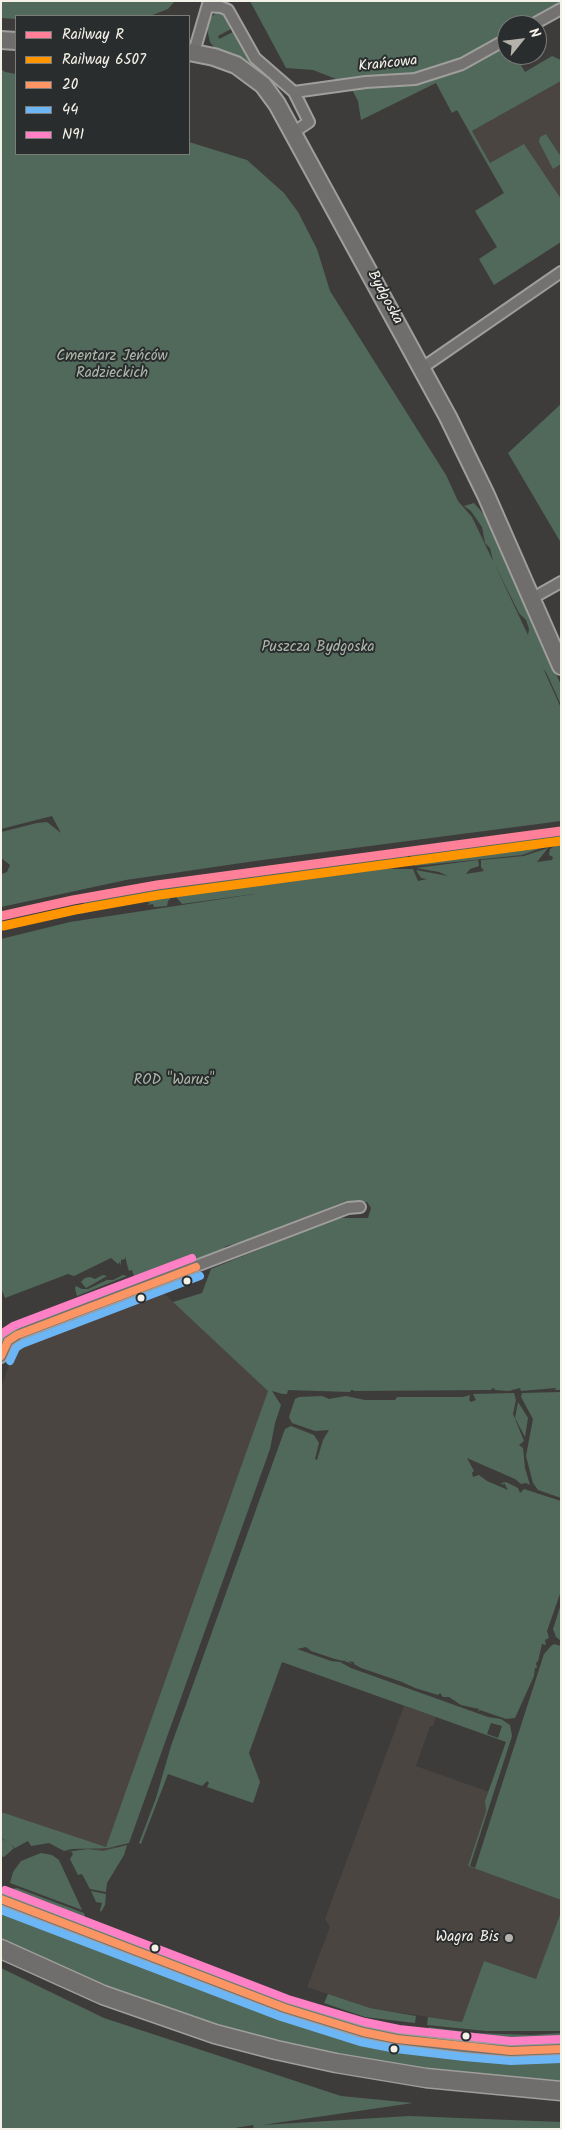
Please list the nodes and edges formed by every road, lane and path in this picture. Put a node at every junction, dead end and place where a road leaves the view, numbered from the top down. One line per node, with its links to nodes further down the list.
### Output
1 (209, 4): 7 (street); 8 (street)
2 (561, 9): 3 (street)
3 (547, 17)
4 (1, 40): 5 (main road)
5 (15, 41)
6 (497, 45): 8 (street, Krańcowa)
7 (192, 52): 9 (main road, Bydgoska)
8 (294, 92): 9 (street)
9 (294, 132): 11 (main road, Bydgoska)
10 (561, 272): 11 (street)
11 (422, 368): 13 (main road, Bydgoska)
12 (559, 585): 13 (street)
13 (531, 598): 14 (main road, Bydgoska)
14 (561, 666)
15 (360, 1207): 16 (street)
16 (1, 1357)
17 (1, 1899): 19 (street)
18 (1, 1949): 20 (highway)
19 (561, 2049)
20 (561, 2091)

